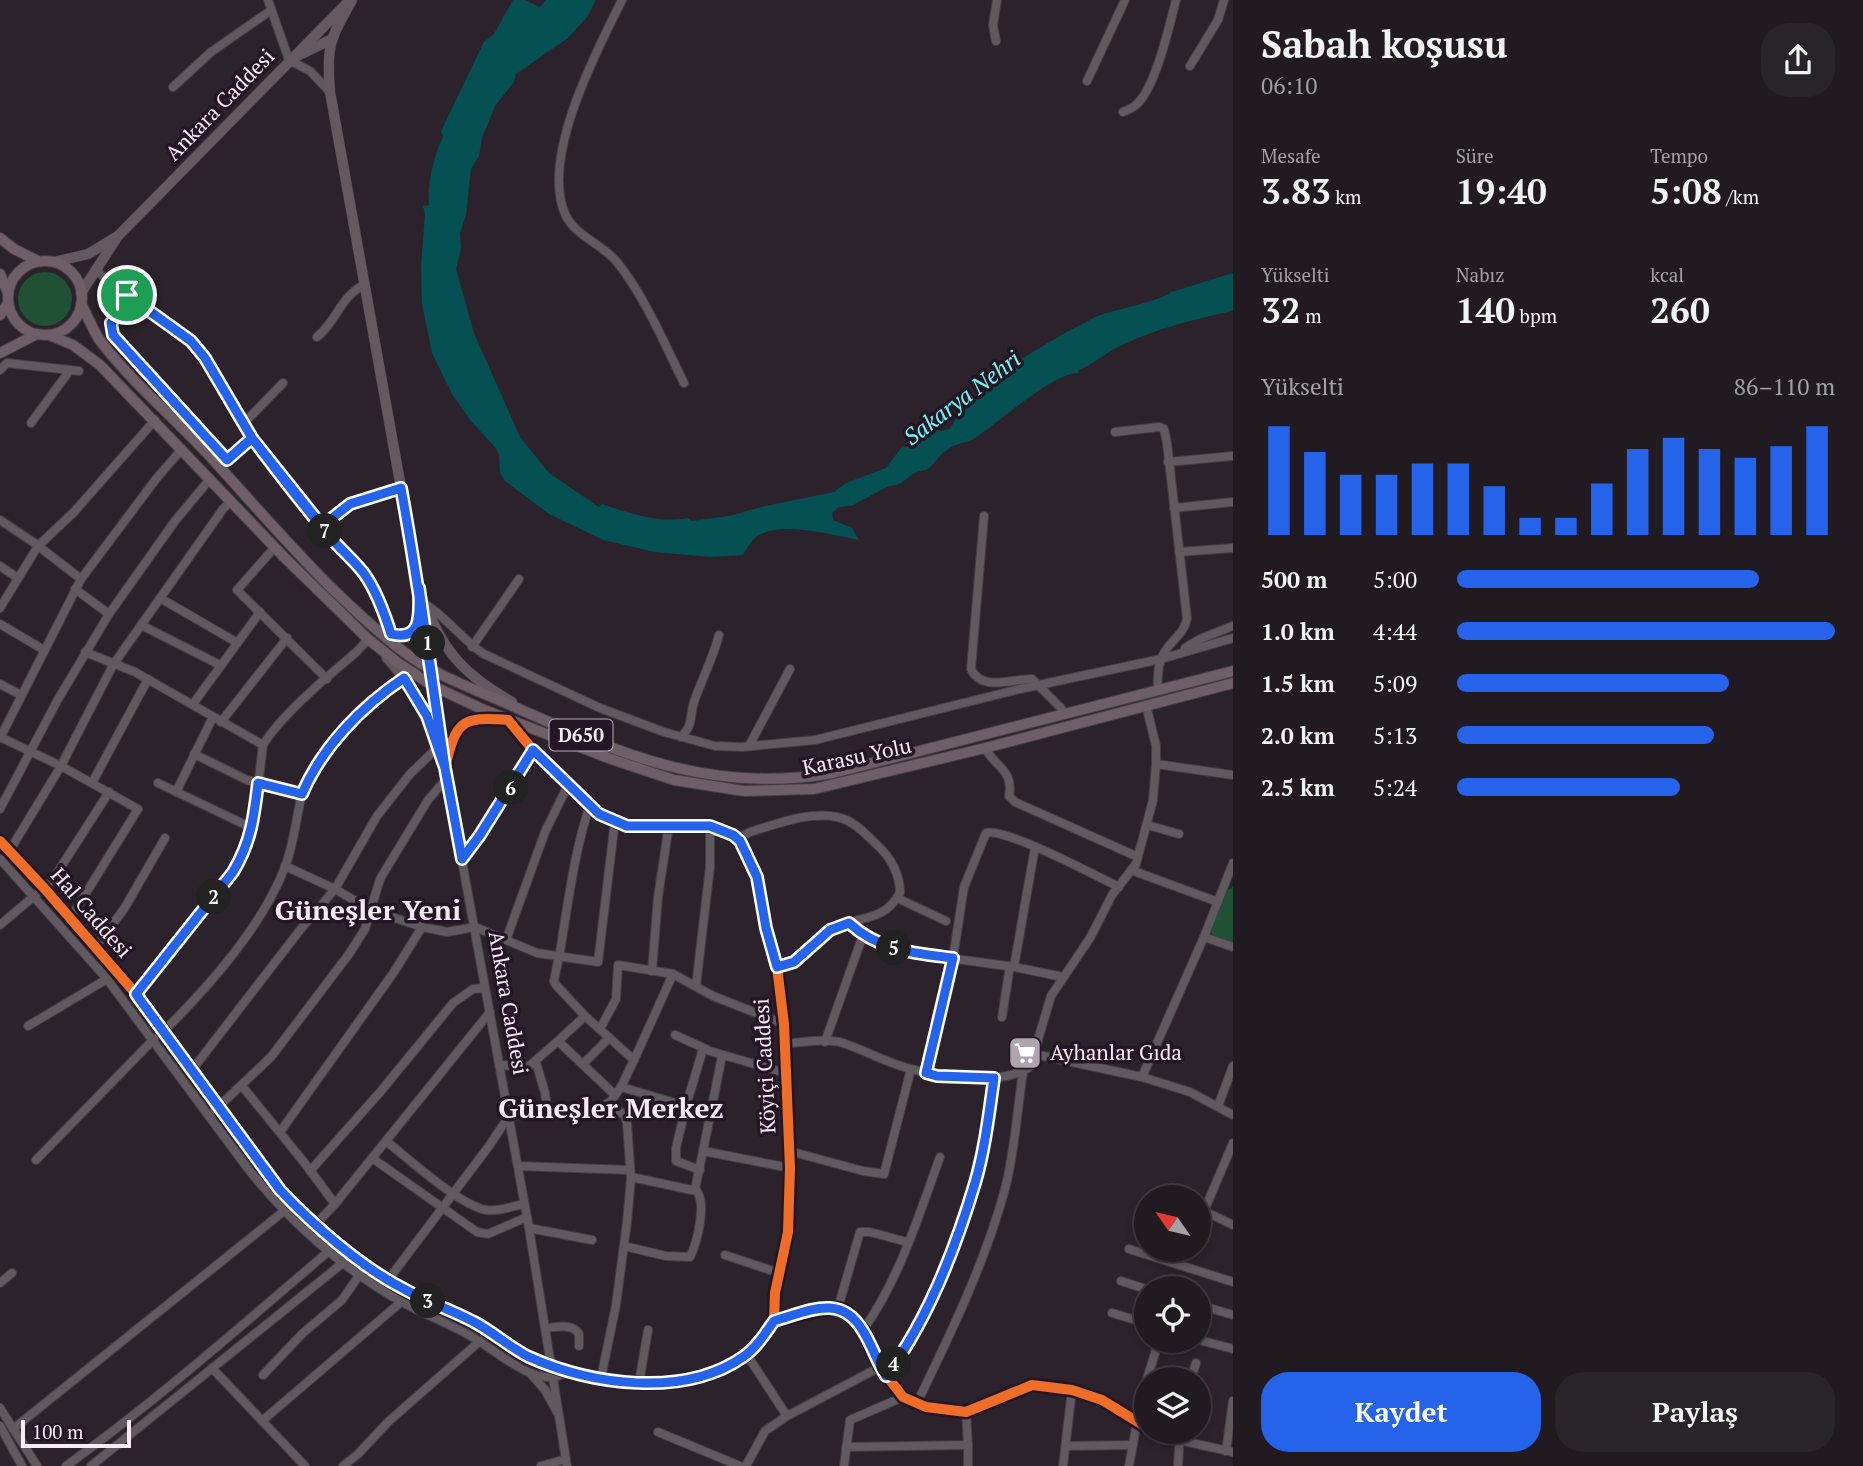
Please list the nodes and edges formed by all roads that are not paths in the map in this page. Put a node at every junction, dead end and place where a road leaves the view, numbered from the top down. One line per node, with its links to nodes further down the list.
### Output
1 (268, 0): 8 (street)
2 (351, 0): 9 (main road); 11 (main road, Ankara Caddesi)
3 (622, 0): 34 (street)
4 (997, 0): 10 (street)
5 (1125, 0): 13 (street)
6 (1176, 0): 16 (street)
7 (1224, 0): 12 (street)
8 (270, 11): 11 (street); 14 (street)
9 (330, 40): 11 (main road); 15 (main road)
10 (996, 41)
11 (289, 60): 15 (street); 17 (main road, Ankara Caddesi)
12 (1190, 66)
13 (1087, 81)
14 (173, 87)
15 (330, 92): 23 (main road)
16 (1123, 112)
17 (118, 236): 20 (main road); 21 (main road)
18 (0, 238): 19 (highway)
19 (38, 261): 20 (highway); 25 (highway)
20 (54, 262): 26 (highway)
21 (95, 270): 24 (street); 26 (main road)
22 (0, 274): 25 (highway)
23 (365, 284): 30 (street); 45 (main road)
24 (127, 295): 37 (street); 42 (street)
25 (8, 298): 27 (highway); 28 (highway)
26 (81, 298): 29 (highway); 42 (highway, Karasu Yolu / D650)
27 (0, 316)
28 (37, 334): 29 (highway); 31 (highway)
29 (49, 335): 35 (highway, Karasu Yolu / D650)
30 (317, 337)
31 (0, 353)
32 (0, 370): 36 (street)
33 (283, 383): 37 (street)
34 (684, 383)
35 (155, 420): 40 (highway, Karasu Yolu / D650); 52 (street)
36 (31, 423)
37 (243, 424): 39 (street)
38 (1115, 432): 43 (street)
39 (252, 438): 42 (street); 51 (street)
40 (182, 449): 44 (highway, Karasu Yolu / D650); 58 (street)
41 (1233, 456): 43 (street)
42 (223, 463): 70 (highway, Karasu Yolu / D650)
43 (1168, 463): 48 (street)
44 (210, 479): 46 (highway, Karasu Yolu / D650); 66 (street)
45 (401, 488): 51 (street); 60 (main road)
46 (231, 501): 53 (highway, Karasu Yolu / D650); 62 (street)
47 (1233, 502): 48 (street)
48 (1174, 508): 55 (street)
49 (984, 516): 92 (street)
50 (0, 520): 52 (street)
51 (322, 526): 71 (street)
52 (38, 546): 57 (street); 58 (street)
53 (275, 547): 65 (street); 75 (highway, Karasu Yolu / D650)
54 (1233, 548): 55 (street)
55 (1179, 552): 81 (street)
56 (0, 566): 57 (street)
57 (18, 578): 64 (street)
58 (81, 579): 61 (street)
59 (519, 579): 77 (street)
60 (419, 588): 63 (main road); 71 (main road); 85 (main road)
61 (75, 589): 66 (street); 78 (street)
62 (160, 598): 68 (street); 76 (street)
63 (425, 604): 77 (street); 101 (main road)
64 (0, 608)
65 (260, 612): 73 (street); 76 (street)
66 (109, 614): 79 (street)
67 (0, 624): 78 (street)
68 (141, 625): 82 (street); 83 (street)
69 (1233, 626): 80 (street)
70 (375, 629): 71 (main road); 85 (highway, Karasu Yolu / D650)
71 (391, 634)
72 (719, 635): 103 (street)
73 (287, 638): 89 (street); 99 (street)
74 (1233, 638): 80 (street)
75 (368, 639): 87 (street); 89 (street); 93 (highway, Karasu Yolu / D650)
76 (236, 642): 83 (street)
77 (472, 647): 103 (street)
78 (44, 650): 95 (street)
79 (85, 652): 82 (street); 109 (street)
80 (1173, 655): 81 (street)
81 (1161, 659): 92 (street); 94 (street)
82 (113, 665): 88 (street); 112 (street)
83 (220, 665): 96 (street)
84 (789, 669): 105 (street)
85 (432, 670): 93 (street, Ankara Caddesi); 101 (highway, Karasu Yolu / D650)
86 (1233, 671): 94 (highway, Karasu Yolu / D650)
87 (404, 678): 106 (street); 121 (street)
88 (148, 679): 96 (street); 115 (street)
89 (327, 679): 104 (street)
90 (1233, 683): 97 (highway, Karasu Yolu / D650)
91 (0, 684): 95 (street)
92 (1038, 685): 98 (street); 105 (street)
93 (433, 686): 100 (highway, Karasu Yolu / D650); 113 (street, Ankara Caddesi)
94 (1158, 690): 98 (highway, Karasu Yolu / D650)
95 (21, 695): 102 (street)
96 (193, 704): 99 (street)
97 (1146, 705): 107 (highway, Karasu Yolu / D650); 111 (street)
98 (1065, 714): 101 (highway, Karasu Yolu / D650)
99 (217, 719): 104 (street); 110 (street)
100 (508, 720): 107 (highway, Karasu Yolu / D650); 108 (street); 113 (street)
101 (546, 721)
102 (0, 737): 109 (street)
103 (681, 737): 105 (street)
104 (263, 745): 117 (street)
105 (749, 746)
106 (438, 747): 113 (street); 144 (street)
107 (985, 748): 135 (street)
108 (533, 750): 118 (street); 137 (street)
109 (31, 752): 112 (street); 123 (street)
110 (194, 754): 117 (street); 120 (street)
111 (1156, 764): 114 (street); 126 (street)
112 (61, 766): 115 (street); 134 (street)
113 (446, 773): 137 (street, Ankara Caddesi); 148 (street)
114 (1233, 775)
115 (92, 783): 119 (street)
116 (158, 783): 120 (street)
117 (258, 783): 121 (street); 128 (street)
118 (569, 783): 122 (street); 157 (street)
119 (109, 792): 143 (street); 149 (street)
120 (176, 792): 128 (street)
121 (302, 794): 139 (street)
122 (590, 805): 124 (street); 160 (street)
123 (0, 809)
124 (615, 821): 125 (street); 160 (street)
125 (669, 825): 127 (street); 164 (street)
126 (1147, 825): 129 (street); 135 (street)
127 (710, 826): 130 (street); 168 (street)
128 (252, 828): 170 (street)
129 (1179, 834)
130 (733, 835): 146 (street); 162 (street, Köyiçi Caddesi)
131 (165, 838): 158 (street)
132 (0, 841): 134 (street, Hal Caddesi)
133 (1035, 847): 142 (street); 161 (street); 163 (street)
134 (10, 850): 143 (street, Hal Caddesi)
135 (1138, 857): 140 (street)
136 (0, 859): 145 (street, Hal Caddesi)
137 (462, 859): 154 (street, Ankara Caddesi)
138 (1233, 863): 141 (street)
139 (285, 866): 144 (street); 177 (street)
140 (1131, 870): 142 (street); 147 (street)
141 (1230, 881): 147 (street)
142 (1119, 887): 166 (street)
143 (44, 888): 145 (street); 149 (street, Hal Caddesi)
144 (335, 889): 148 (street); 193 (street)
145 (33, 897): 152 (street); 167 (street, Hal Caddesi)
146 (897, 898): 150 (street); 151 (street)
147 (1218, 902): 156 (street)
148 (372, 909): 153 (street); 199 (street)
149 (70, 919): 158 (street, Hal Caddesi)
150 (946, 920)
151 (849, 923): 155 (street); 162 (street)
152 (0, 925)
153 (422, 927): 154 (street); 210 (street)
154 (475, 927): 157 (street); 169 (street, Ankara Caddesi)
155 (863, 935): 161 (street); 182 (street)
156 (1204, 937): 159 (street); 197 (street)
157 (506, 940): 160 (street)
158 (96, 946): 170 (street, Hal Caddesi)
159 (1233, 947)
160 (557, 956): 172 (street)
161 (953, 958): 163 (street); 196 (street)
162 (777, 967): 174 (street, Köyiçi Caddesi)
163 (1012, 967): 166 (street); 173 (street)
164 (652, 971): 165 (street); 176 (street)
165 (673, 974): 168 (street); 187 (street)
166 (1063, 976): 185 (street)
167 (107, 979): 175 (street); 180 (street, Hal Caddesi)
168 (696, 986): 174 (street)
169 (485, 988): 171 (street, Ankara Caddesi); 222 (street)
170 (136, 994): 177 (street, Hal Caddesi)
171 (490, 1012): 190 (street, Ankara Caddesi); 211 (street)
172 (585, 1016): 176 (street); 181 (street)
173 (1002, 1017)
174 (784, 1024): 183 (street, Köyiçi Caddesi)
175 (28, 1026)
176 (600, 1029): 179 (street)
177 (164, 1031): 193 (street, Hal Caddesi)
178 (675, 1035): 184 (street)
179 (609, 1038): 187 (street); 189 (street)
180 (154, 1039): 207 (street, Hal Caddesi); 218 (street)
181 (558, 1041): 188 (street); 189 (street)
182 (825, 1042): 183 (street); 192 (street)
183 (784, 1044): 195 (street, Köyiçi Caddesi)
184 (706, 1049): 186 (street); 203 (street)
185 (1034, 1054): 194 (street); 197 (street)
186 (722, 1056): 195 (street); 213 (street)
187 (634, 1060): 200 (street)
188 (536, 1062): 190 (street); 206 (street)
189 (583, 1064): 201 (street)
190 (499, 1066): 209 (street, Ankara Caddesi)
191 (1233, 1066): 204 (street)
192 (911, 1069): 196 (street); 214 (street)
193 (192, 1070): 205 (street, Hal Caddesi)
194 (1023, 1072): 198 (street); 279 (street)
195 (785, 1073): 214 (street, Köyiçi Caddesi)
196 (926, 1073): 198 (street)
197 (1142, 1077): 204 (street)
198 (994, 1078): 272 (street)
199 (242, 1086): 205 (street); 210 (street)
200 (621, 1087): 201 (street); 203 (street)
201 (615, 1095): 202 (street)
202 (609, 1103): 206 (street); 223 (street)
203 (686, 1106): 221 (street)
204 (1217, 1106): 208 (street)
205 (219, 1107): 207 (street); 231 (street, Hal Caddesi)
206 (548, 1114): 209 (street)
207 (208, 1115): 229 (street, Hal Caddesi)
208 (1233, 1115)
209 (509, 1116): 219 (street, Ankara Caddesi); 225 (street)
210 (280, 1132): 222 (street)
211 (386, 1141): 217 (street); 225 (street)
212 (1233, 1143): 216 (street)
213 (703, 1151): 220 (street); 221 (street)
214 (789, 1151): 220 (street, Köyiçi Caddesi)
215 (940, 1157): 235 (street)
216 (1230, 1157): 232 (street)
217 (372, 1158): 226 (street); 228 (street)
218 (36, 1160)
219 (517, 1166): 223 (street); 227 (street, Ankara Caddesi)
220 (790, 1168): 242 (street, Köyiçi Caddesi)
221 (700, 1170): 224 (street)
222 (310, 1171): 226 (street)
223 (631, 1173): 224 (street); 236 (street)
224 (695, 1189): 236 (street)
225 (453, 1193): 227 (street); 228 (street)
226 (335, 1204): 231 (street)
227 (524, 1204): 230 (street, Ankara Caddesi)
228 (441, 1209): 230 (street); 244 (street)
229 (284, 1211): 238 (street, Hal Caddesi); 287 (street)
230 (527, 1217): 233 (street, Ankara Caddesi)
231 (315, 1225): 244 (street, Hal Caddesi)
232 (1233, 1225)
233 (529, 1228): 234 (street); 256 (street, Ankara Caddesi)
234 (592, 1240)
235 (907, 1242): 250 (street); 258 (street)
236 (624, 1246): 274 (street)
237 (1129, 1249): 246 (street)
238 (329, 1251): 240 (street, Hal Caddesi); 301 (street)
239 (725, 1255): 242 (street)
240 (344, 1262): 243 (street, Hal Caddesi); 268 (street)
241 (12, 1273): 247 (street)
242 (779, 1273): 255 (street, Köyiçi Caddesi)
243 (360, 1274): 249 (street, Hal Caddesi); 271 (street)
244 (388, 1280): 265 (street, Hal Caddesi)
245 (1121, 1281): 248 (street)
246 (1233, 1282)
247 (0, 1283)
248 (1134, 1285)
249 (401, 1302): 259 (street, Hal Caddesi); 285 (street)
250 (838, 1308): 255 (street); 258 (street)
251 (1211, 1309): 253 (street)
252 (1112, 1313): 254 (street)
253 (1233, 1315)
254 (1134, 1319)
255 (774, 1321): 263 (street, Hal Caddesi)
256 (546, 1328): 261 (street); 265 (street, Ankara Caddesi)
257 (648, 1330): 275 (street)
258 (863, 1330): 266 (street)
259 (480, 1341): 270 (street, Hal Caddesi); 304 (street)
260 (1211, 1343): 262 (street)
261 (579, 1346)
262 (1233, 1349)
263 (747, 1354): 275 (street, Hal Caddesi); 282 (street)
264 (1196, 1363): 267 (street)
265 (551, 1365): 269 (street, Hal Caddesi); 273 (street, Ankara Caddesi)
266 (880, 1367): 272 (street); 282 (street)
267 (1195, 1367)
268 (212, 1368): 285 (street); 302 (street)
269 (569, 1372): 273 (street); 274 (street, Hal Caddesi)
270 (531, 1374): 273 (street, Hal Caddesi); 283 (street)
271 (263, 1375)
272 (886, 1376): 277 (street)
273 (552, 1377): 283 (street, Ankara Caddesi)
274 (601, 1378): 275 (street, Hal Caddesi)
275 (639, 1383)
276 (1072, 1390): 281 (street); 284 (street); 294 (street)
277 (903, 1397): 279 (street); 295 (street)
278 (1233, 1401): 296 (street)
279 (917, 1403): 281 (street)
280 (0, 1408): 287 (street)
281 (966, 1412): 292 (street)
282 (787, 1416): 308 (street)
283 (560, 1418): 298 (street, Ankara Caddesi)
284 (1134, 1420)
285 (262, 1421): 303 (street)
286 (0, 1426): 299 (street)
287 (13, 1429): 300 (street)
288 (658, 1432): 297 (street)
289 (1134, 1433): 293 (street)
290 (1179, 1444): 313 (street)
291 (1206, 1444): 296 (street)
292 (968, 1445): 295 (street); 310 (street)
293 (1132, 1445): 294 (street); 312 (street)
294 (1066, 1446): 311 (street)
295 (846, 1447): 309 (street)
296 (1230, 1451)
297 (720, 1457): 306 (street); 307 (street)
298 (566, 1462): 305 (street)
299 (22, 1466)
300 (37, 1466)
301 (66, 1466)
302 (91, 1466)
303 (305, 1466)
304 (343, 1466)
305 (541, 1466)
306 (717, 1466)
307 (740, 1466)
308 (746, 1466)
309 (844, 1466)
310 (968, 1466)
311 (1063, 1466)
312 (1129, 1466)
313 (1178, 1466)

